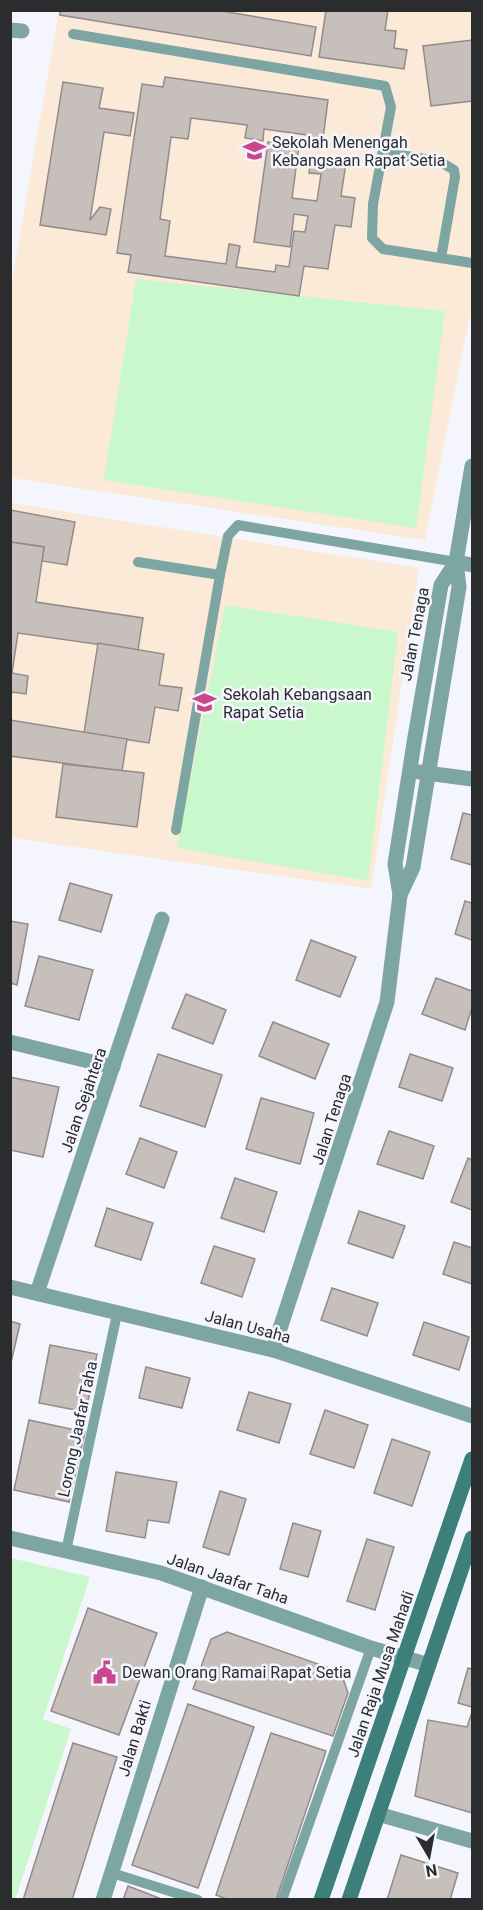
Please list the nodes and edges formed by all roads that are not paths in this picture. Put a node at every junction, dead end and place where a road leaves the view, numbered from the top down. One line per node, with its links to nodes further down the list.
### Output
1 (73, 34): 2 (lane)
2 (384, 152): 3 (lane); 3 (lane)
3 (441, 258): 4 (lane)
4 (472, 263)
5 (472, 466): 7 (street, Jalan Tenaga)
6 (138, 562): 9 (lane)
7 (456, 562): 8 (street); 9 (lane); 10 (street, Jalan Tenaga); 11 (street, Jalan Tenaga)
8 (472, 565)
9 (220, 575): 19 (lane)
10 (428, 654): 11 (street); 12 (street, Jalan Tenaga)
11 (447, 658): 13 (street, Jalan Tenaga)
12 (421, 698): 13 (street); 14 (street, Jalan Tenaga)
13 (440, 701): 15 (street, Jalan Tenaga)
14 (411, 771): 15 (street); 17 (street, Jalan Tenaga)
15 (429, 773): 16 (street); 18 (street, Jalan Tenaga)
16 (472, 779)
17 (402, 822): 18 (street); 20 (street, Jalan Tenaga)
18 (420, 824): 20 (street, Jalan Tenaga)
19 (176, 830)
20 (400, 895): 27 (street, Jalan Tenaga)
21 (162, 919): 23 (street, Jalan Sejahtera)
22 (10, 1042): 23 (street)
23 (114, 1066): 25 (street, Jalan Sejahtera)
24 (10, 1287): 25 (street, Jalan Usaha)
25 (37, 1293): 26 (street, Jalan Usaha)
26 (117, 1314): 27 (street, Jalan Usaha); 32 (lane, Lorong Jaafar Taha)
27 (273, 1350): 28 (street, Jalan Usaha)
28 (472, 1416)
29 (472, 1459): 35 (main road, Jalan Raja Musa Mahadi)
30 (10, 1538): 32 (street, Jalan Jaafar Taha)
31 (472, 1538): 36 (main road)
32 (66, 1551): 33 (street, Jalan Jaafar Taha)
33 (202, 1587): 34 (street, Jalan Jaafar Taha); 39 (street, Jalan Bakti)
34 (371, 1648): 35 (street, Jalan Jaafar Taha); 42 (lane, Jalan Raja Musa Mahadi)
35 (405, 1658): 36 (street, Jalan Jaafar Taha); 43 (main road, Jalan Raja Musa Mahadi)
36 (429, 1665): 37 (main road)
37 (378, 1814): 38 (street); 44 (main road)
38 (472, 1840)
39 (112, 1873): 40 (street, Jalan Bakti); 41 (lane)
40 (102, 1899)
41 (198, 1899)
42 (282, 1899)
43 (321, 1899)
44 (349, 1899)

